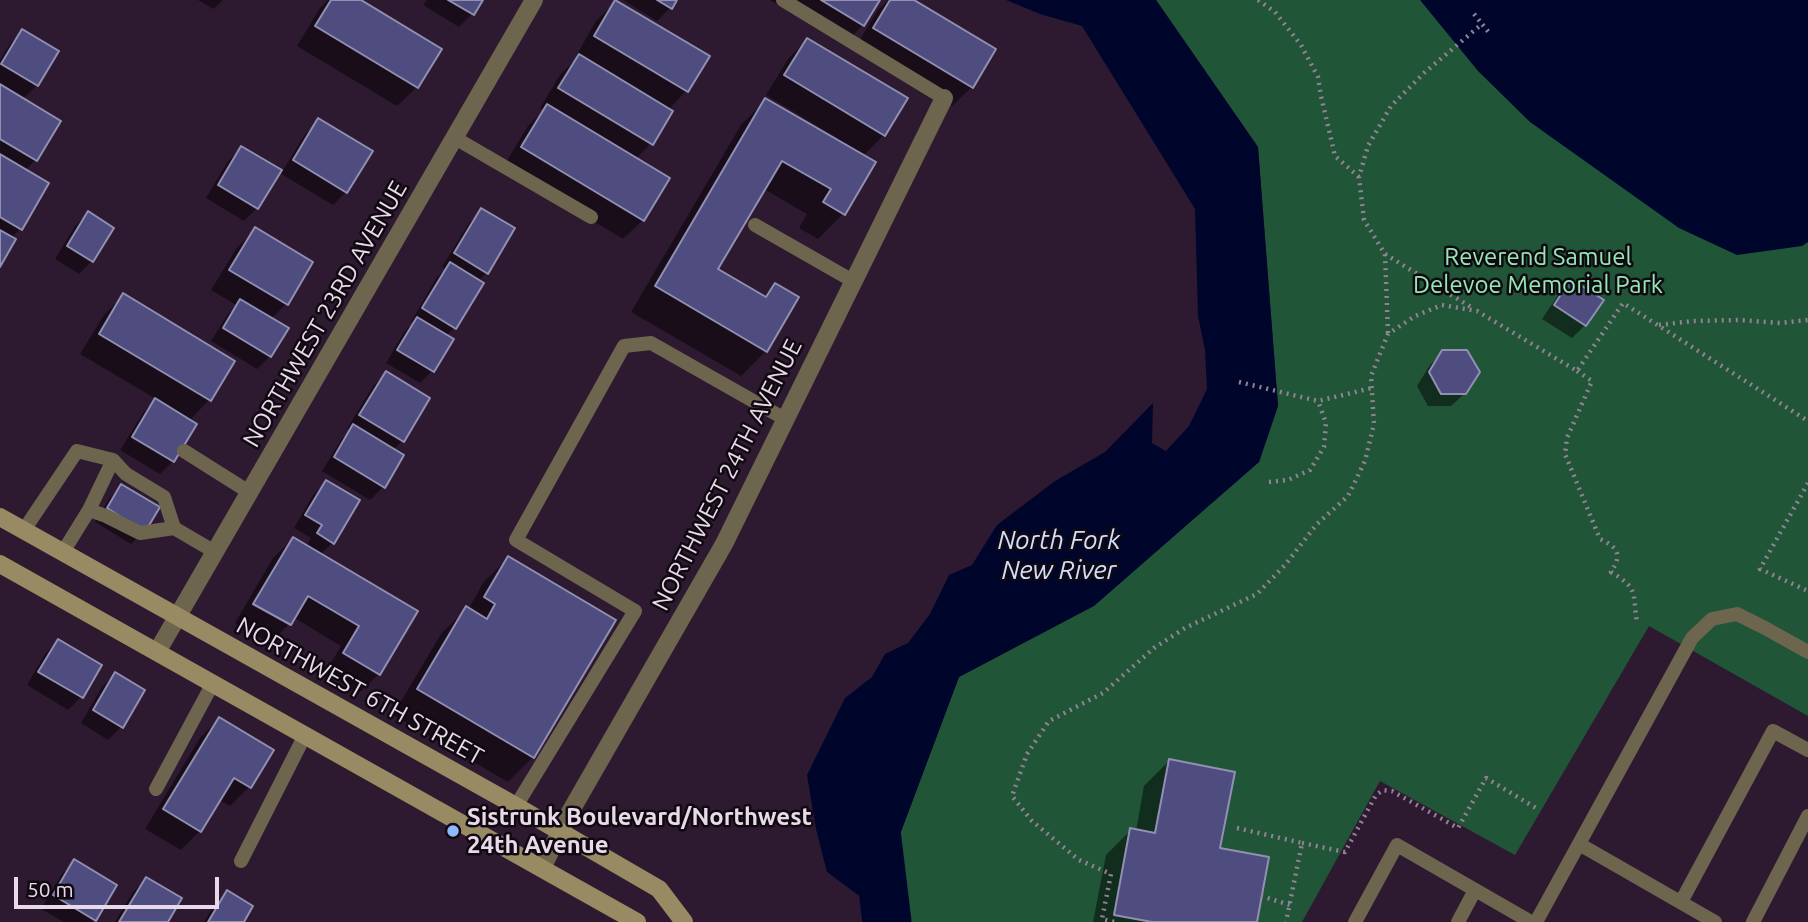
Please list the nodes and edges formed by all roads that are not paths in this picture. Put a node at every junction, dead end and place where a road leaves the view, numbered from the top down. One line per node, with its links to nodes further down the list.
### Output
1 (534, 0): 4 (street, NORTHWEST 23RD AVENUE)
2 (783, 0): 3 (lane)
3 (944, 98): 7 (street, NORTHWEST 24TH AVENUE)
4 (455, 138): 5 (lane); 11 (street, NORTHWEST 23RD AVENUE)
5 (591, 217)
6 (755, 225): 7 (lane)
7 (853, 281): 8 (street, NORTHWEST 24TH AVENUE)
8 (785, 419): 26 (lane); 28 (street, NORTHWEST 24TH AVENUE)
9 (184, 451): 11 (lane)
10 (113, 460): 12 (lane); 14 (lane); 15 (lane)
11 (249, 492): 17 (street, NORTHWEST 23RD AVENUE)
12 (89, 510): 14 (lane); 16 (lane)
13 (0, 517): 15 (street, NORTHWEST 6TH STREET)
14 (174, 528): 17 (lane)
15 (24, 530): 16 (street, NORTHWEST 6TH STREET)
16 (63, 552): 19 (street, NORTHWEST 6TH STREET)
17 (215, 552): 19 (street, NORTHWEST 23RD AVENUE)
18 (0, 564): 20 (street)
19 (177, 617): 20 (street, NORTHWEST 23RD AVENUE); 26 (street, NORTHWEST 6TH STREET)
20 (157, 652): 22 (street)
21 (1808, 652): 29 (lane)
22 (213, 683): 23 (street); 25 (lane)
23 (305, 735): 30 (lane); 31 (street)
24 (1808, 750): 33 (lane)
25 (156, 789)
26 (516, 806): 28 (street, NORTHWEST 6TH STREET)
27 (1808, 816): 40 (lane)
28 (561, 832): 31 (street, NORTHWEST 24TH AVENUE); 35 (street, NORTHWEST 6TH STREET)
29 (1579, 844): 33 (lane); 38 (lane)
30 (241, 861)
31 (542, 868): 34 (street)
32 (1475, 890): 36 (lane); 37 (lane); 38 (lane)
33 (1681, 902): 39 (lane)
34 (637, 922)
35 (684, 922)
36 (1355, 922)
37 (1458, 922)
38 (1533, 922)
39 (1715, 922)
40 (1753, 922)

